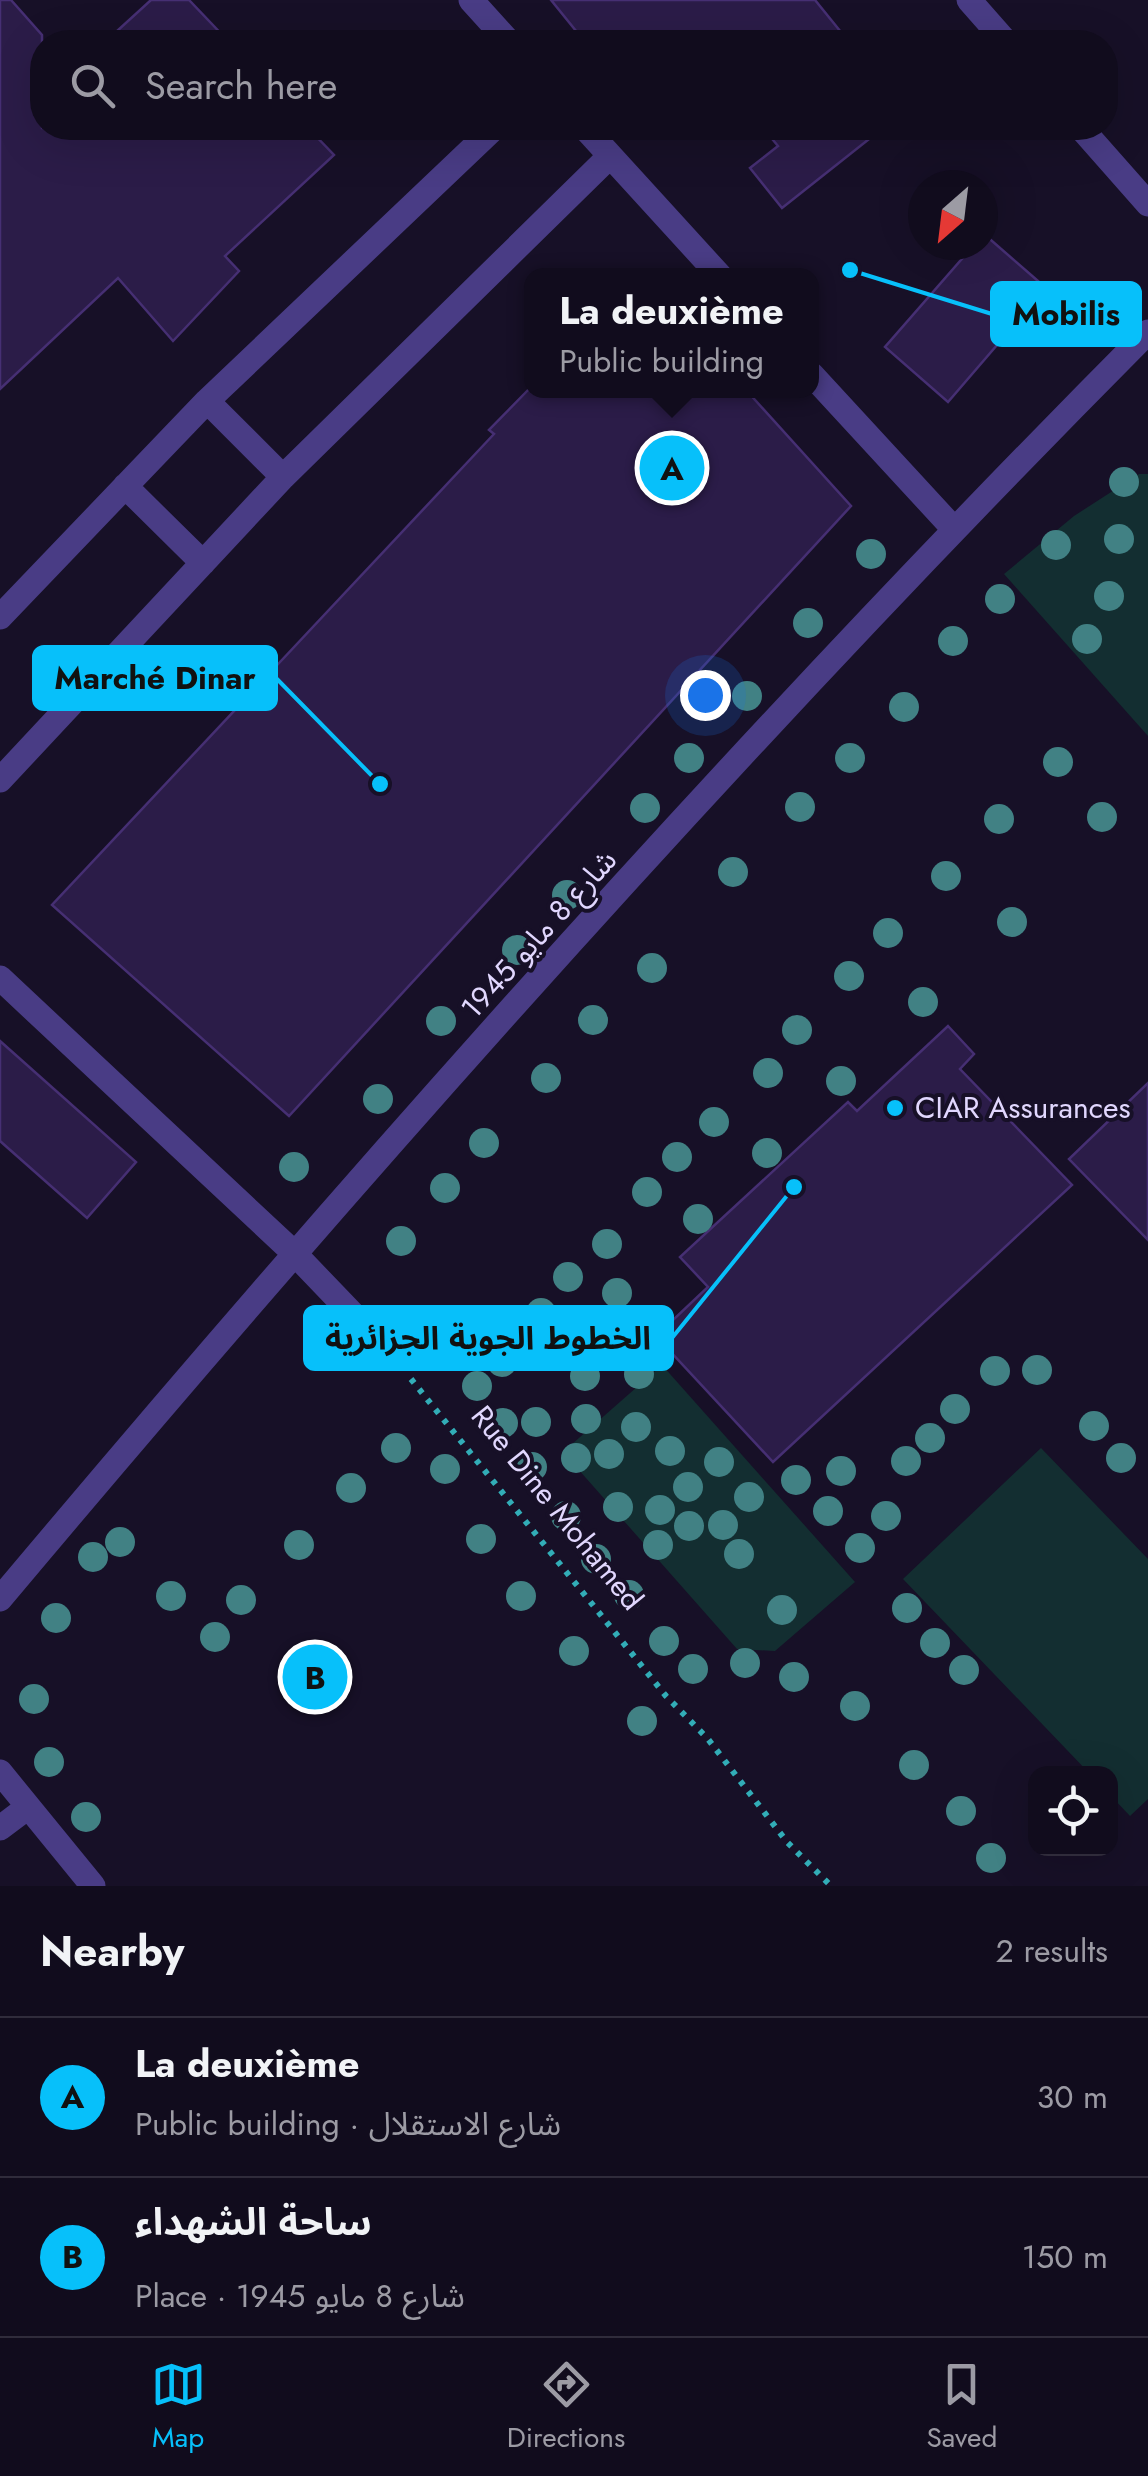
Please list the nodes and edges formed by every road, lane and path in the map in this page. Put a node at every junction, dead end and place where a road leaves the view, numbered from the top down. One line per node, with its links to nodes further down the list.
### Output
1 (470, 0): 3 (street)
2 (969, 0): 4 (street)
3 (498, 30)
4 (995, 30)
5 (481, 140): 13 (street)
6 (596, 140): 8 (street)
7 (1092, 140): 9 (street)
8 (610, 156): 10 (street); 14 (street)
9 (1148, 204)
10 (713, 268)
11 (1148, 332): 16 (street, شارع 8 مايو 1945)
12 (819, 383): 16 (street)
13 (207, 401): 14 (street); 15 (street)
14 (283, 477): 17 (street)
15 (125, 486): 17 (street); 18 (street)
16 (953, 528): 21 (street, شارع 8 مايو 1945)
17 (202, 562): 19 (street)
18 (0, 617)
19 (0, 780)
20 (0, 978): 21 (street)
21 (293, 1252): 22 (street); 23 (street, شارع 8 مايو 1945)
22 (389, 1352): 28 (path, Rue Dine Mohamed)
23 (0, 1599)
24 (0, 1772): 25 (street)
25 (28, 1807): 26 (street); 27 (street)
26 (0, 1828)
27 (93, 1886)
28 (830, 1886)

